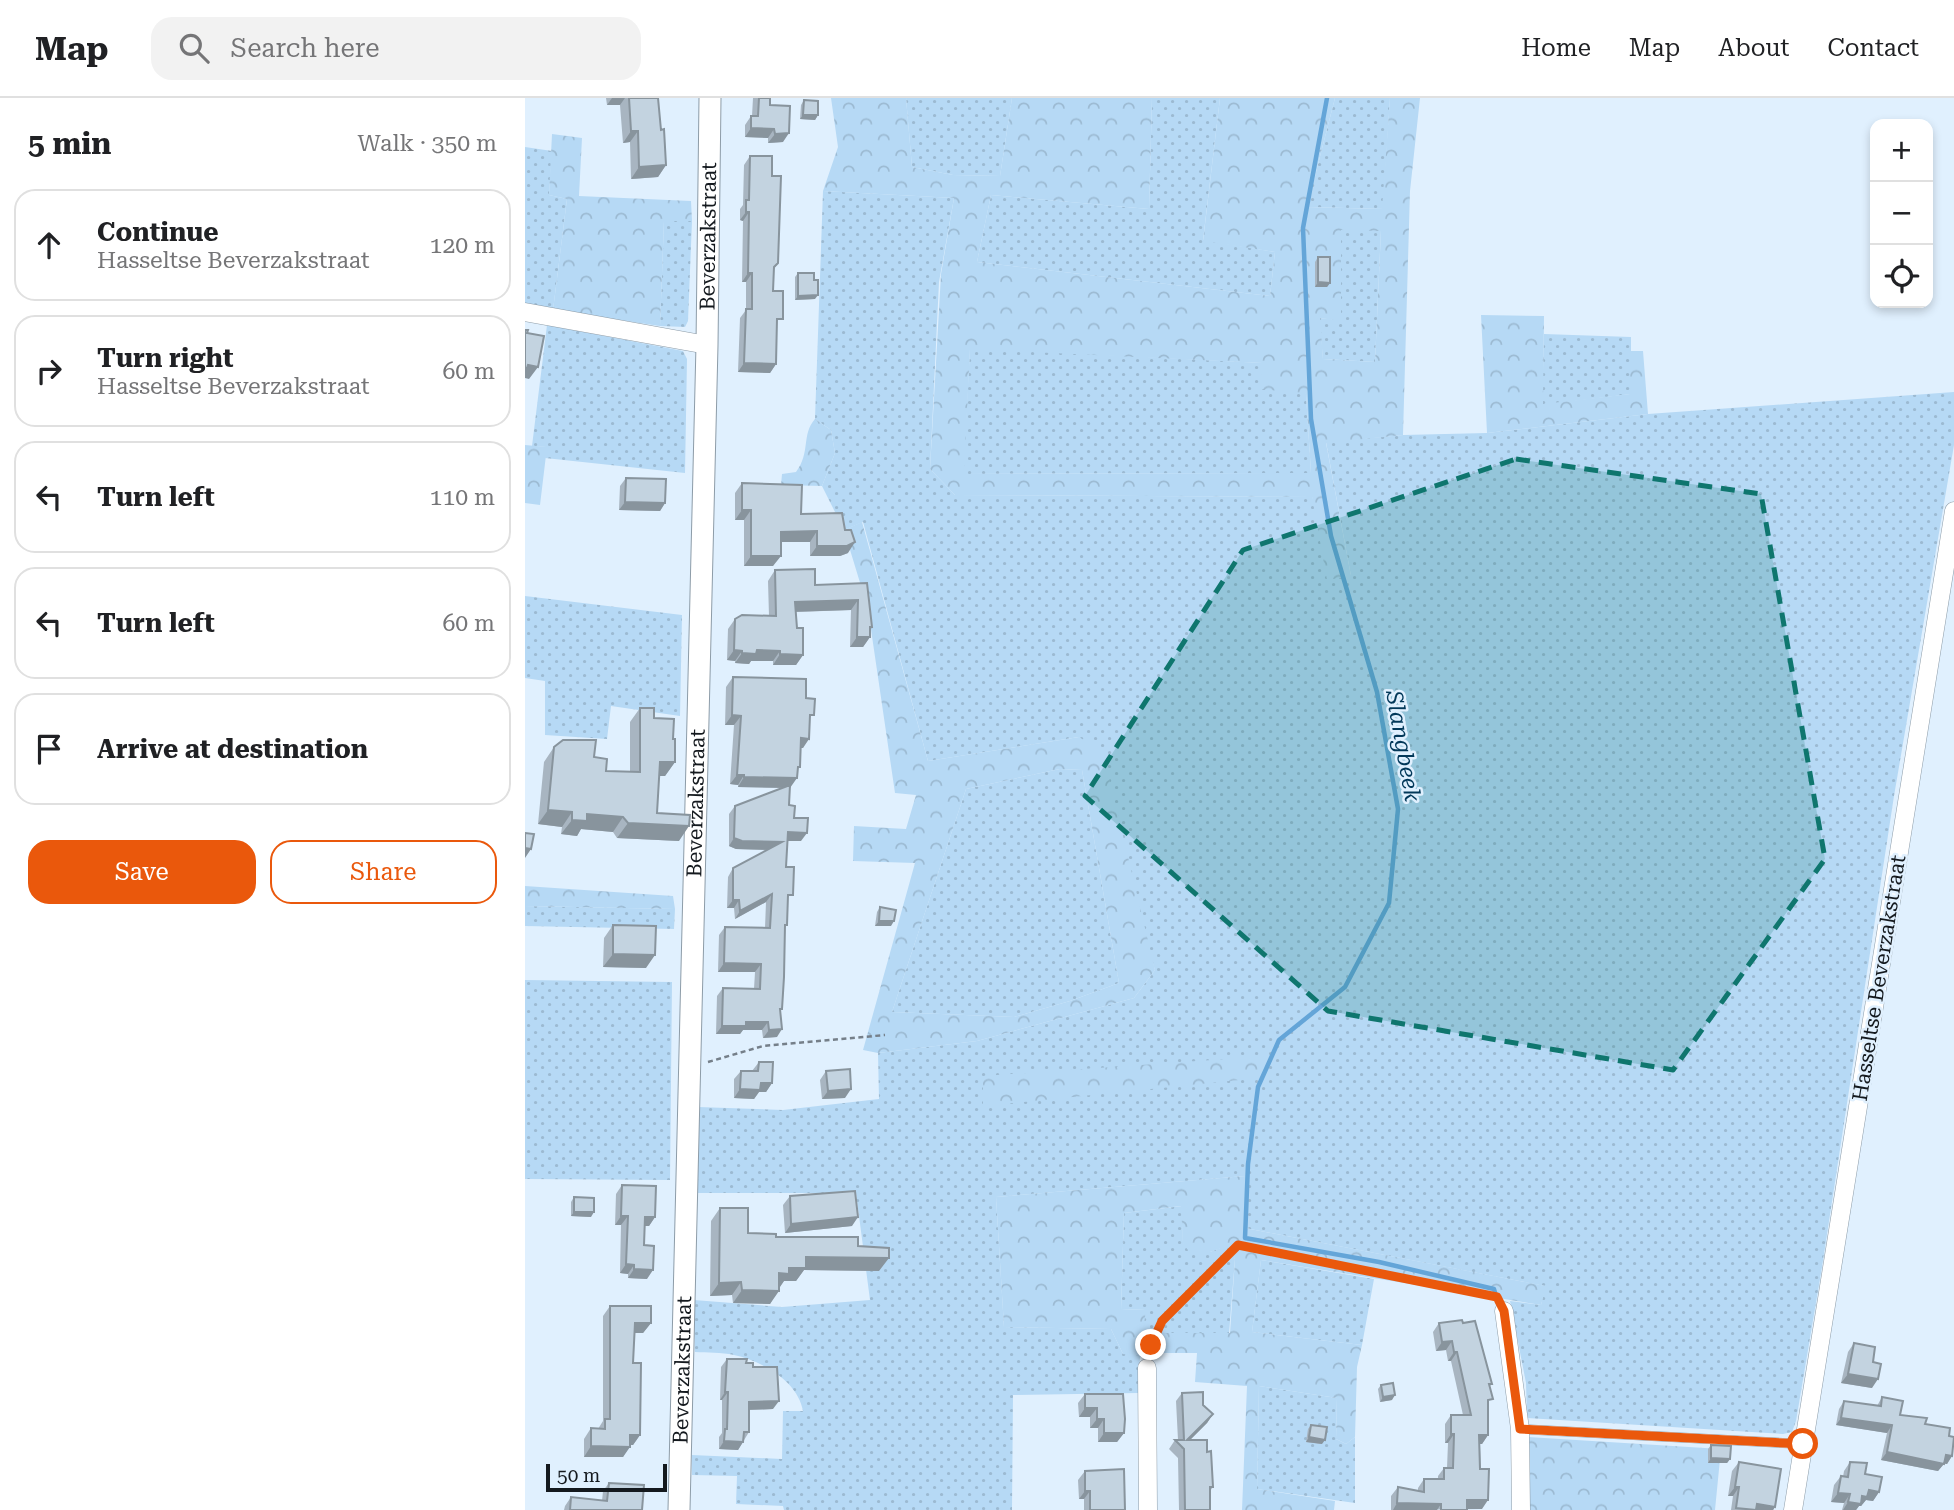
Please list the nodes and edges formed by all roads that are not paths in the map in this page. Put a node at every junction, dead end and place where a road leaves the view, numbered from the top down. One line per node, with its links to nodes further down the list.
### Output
1 (710, 98): 3 (street, Beverzakstraat)
2 (525, 312): 3 (street)
3 (707, 345): 9 (street, Beverzakstraat)
4 (1954, 511): 8 (street, Hasseltse Beverzakstraat)
5 (1504, 1311): 7 (street)
6 (1147, 1368): 10 (street)
7 (1520, 1429): 8 (lane); 11 (street)
8 (1803, 1444): 12 (street, Hasseltse Beverzakstraat)
9 (678, 1510)
10 (1148, 1510)
11 (1521, 1510)
12 (1793, 1510)

